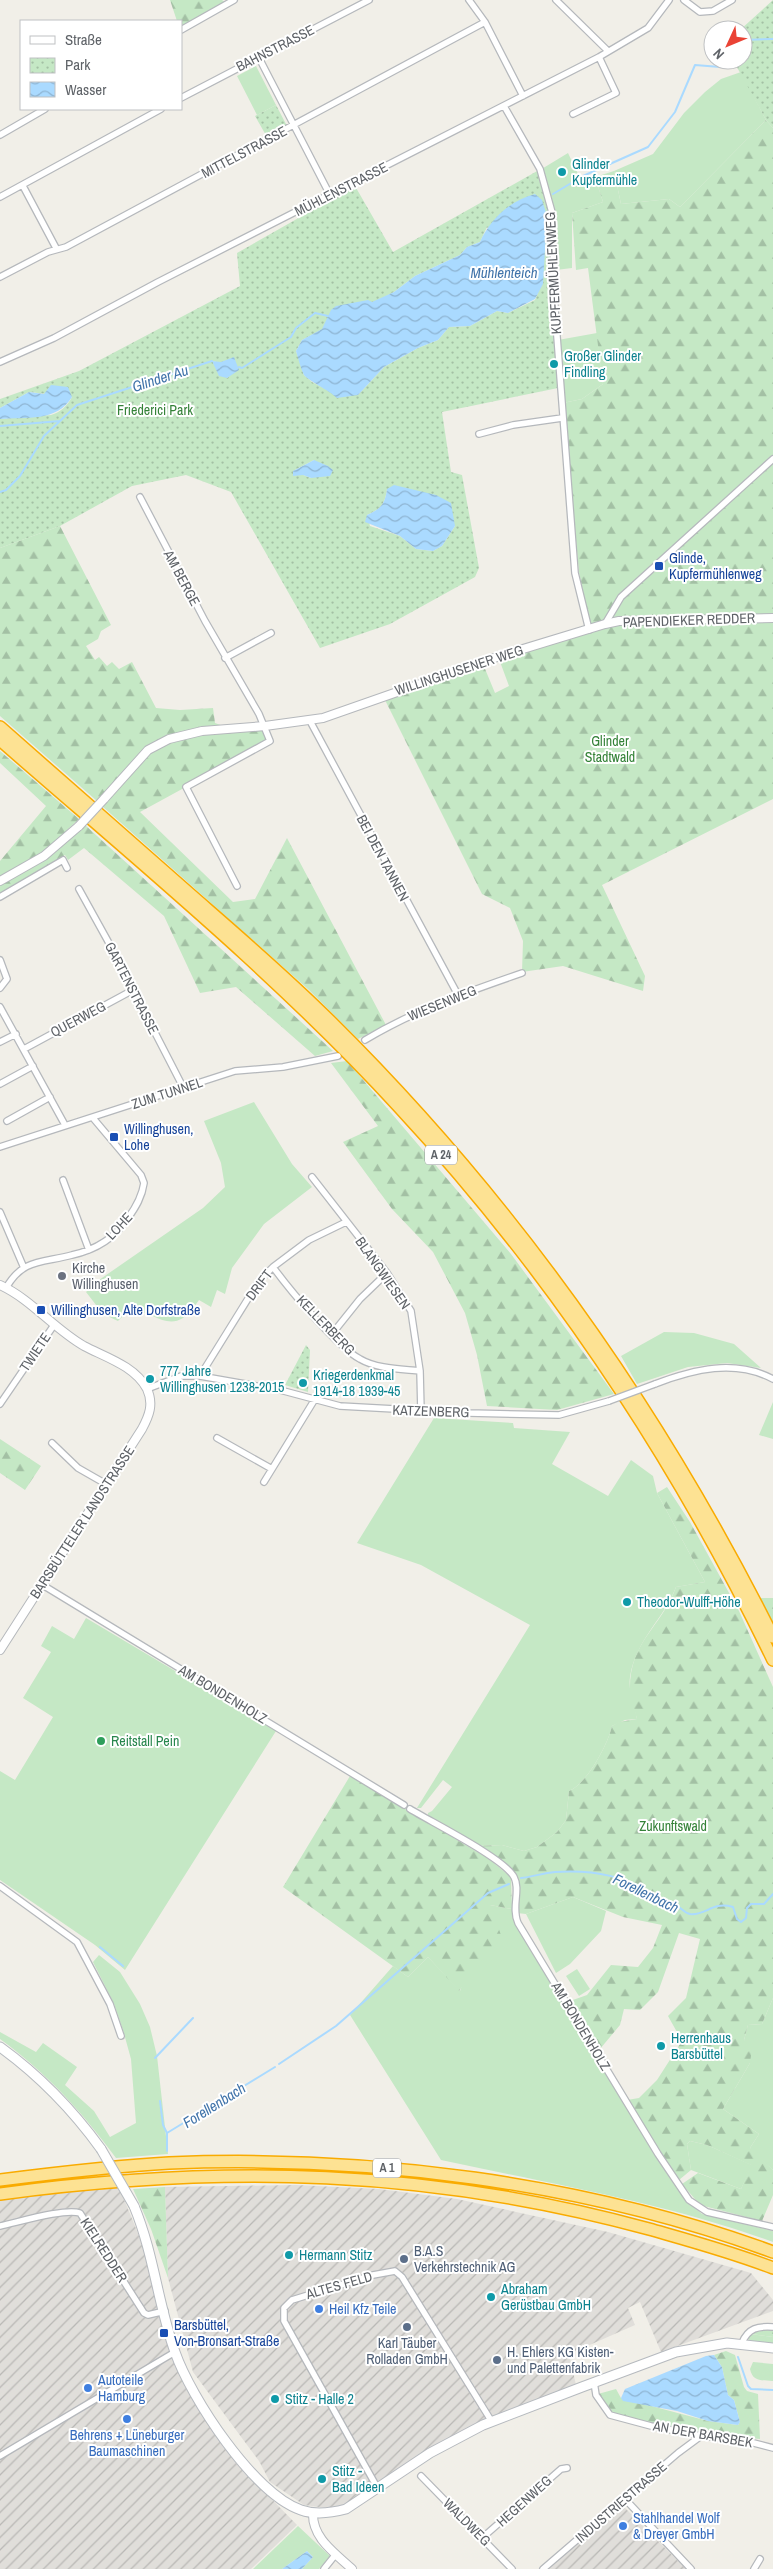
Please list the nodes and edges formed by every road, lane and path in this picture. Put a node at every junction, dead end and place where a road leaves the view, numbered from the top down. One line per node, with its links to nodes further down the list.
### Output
1 (234, 0): 9 (street)
2 (369, 0): 11 (street, BAHNSTRASSE)
3 (469, 0): 8 (street)
4 (556, 0): 10 (street)
5 (670, 0): 10 (street, MÜHLENSTRASSE)
6 (684, 0): 7 (street)
7 (732, 0)
8 (485, 22): 13 (street); 19 (street, MITTELSTRASSE)
9 (182, 29)
10 (608, 51): 12 (street, MÜHLENSTRASSE)
11 (258, 56): 14 (street, BAHNSTRASSE); 19 (street)
12 (599, 57): 13 (street, MÜHLENSTRASSE); 18 (street)
13 (523, 96): 15 (street, MÜHLENSTRASSE)
14 (182, 97)
15 (504, 106): 22 (street, MÜHLENSTRASSE); 27 (street, KUPFERMÜHLENWEG)
16 (43, 110): 20 (street)
17 (159, 110): 21 (street)
18 (572, 114)
19 (292, 126): 22 (street); 24 (street, MITTELSTRASSE)
20 (0, 134)
21 (23, 186): 23 (street); 24 (street)
22 (330, 195): 26 (street, MÜHLENSTRASSE)
23 (0, 197)
24 (56, 248): 25 (street, MITTELSTRASSE)
25 (0, 277)
26 (0, 362)
27 (562, 418): 28 (street); 33 (street, KUPFERMÜHLENWEG)
28 (479, 434)
29 (773, 459): 32 (street)
30 (140, 497): 35 (street, AM BERGE)
31 (773, 618): 32 (street, PAPENDIEKER REDDER)
32 (605, 624): 33 (street, WILLINGHUSENER WEG)
33 (589, 630): 36 (street, WILLINGHUSENER WEG)
34 (271, 633): 35 (street)
35 (225, 658): 37 (street, AM BERGE)
36 (310, 721): 37 (street, WILLINGHUSENER WEG); 49 (street, BEI DEN TANNEN)
37 (265, 726): 41 (street, WILLINGHUSENER WEG, bridge); 42 (street)
38 (0, 727): 88 (highway, A 24)
39 (0, 740): 90 (highway, A 24)
40 (67, 868): 44 (street)
41 (0, 881)
42 (237, 886)
43 (79, 889): 48 (street, GARTENSTRASSE)
44 (0, 897)
45 (0, 960): 47 (street)
46 (522, 973): 49 (street, WIESENWEG)
47 (0, 988)
48 (133, 990): 54 (street, QUERWEG); 58 (street, GARTENSTRASSE)
49 (458, 995): 52 (street, WIESENWEG)
50 (0, 1007): 51 (street)
51 (16, 1034): 53 (street); 54 (street)
52 (365, 1040)
53 (0, 1042)
54 (24, 1049): 56 (street)
55 (338, 1056): 58 (street, ZUM TUNNEL)
56 (33, 1066): 57 (street); 59 (street)
57 (0, 1084)
58 (183, 1087): 60 (street, ZUM TUNNEL)
59 (50, 1097): 61 (street); 62 (street)
60 (94, 1118): 62 (street, ZUM TUNNEL); 68 (street, LOHE)
61 (7, 1121)
62 (65, 1125): 63 (street, ZUM TUNNEL)
63 (0, 1146)
64 (312, 1177): 67 (street, BLANGWIESEN)
65 (63, 1180): 68 (street)
66 (0, 1212): 70 (street)
67 (346, 1222): 69 (street, DRIFT); 71 (street, BLANGWIESEN)
68 (89, 1250): 70 (street, LOHE)
69 (273, 1267): 74 (street, KELLERBERG); 76 (street, DRIFT)
70 (24, 1268): 72 (street, LOHE)
71 (387, 1273): 74 (street); 75 (street, BLANGWIESEN)
72 (3, 1286): 73 (street)
73 (54, 1325): 78 (street); 80 (street, TWIETE)
74 (332, 1334): 75 (street, KELLERBERG)
75 (420, 1371): 81 (street, BLANGWIESEN)
76 (200, 1376): 78 (street, KATZENBERG); 79 (street, KATZENBERG)
77 (773, 1379): 81 (street, KATZENBERG, bridge)
78 (147, 1389): 86 (street, BARSBÜTTELER LANDSTRASSE)
79 (315, 1399): 81 (street, KATZENBERG); 84 (street)
80 (0, 1404)
81 (420, 1412)
82 (218, 1438): 84 (street)
83 (52, 1443): 86 (street)
84 (272, 1469): 85 (street)
85 (264, 1482)
86 (106, 1484): 87 (street, BARSBÜTTELER LANDSTRASSE)
87 (41, 1584): 89 (street, BARSBÜTTELER LANDSTRASSE); 91 (street, AM BONDENHOLZ)
88 (773, 1637)
89 (0, 1650)
90 (773, 1660)
91 (404, 1805)
92 (410, 1809): 99 (street, AM BONDENHOLZ)
93 (0, 1886): 94 (street)
94 (121, 2036)
95 (0, 2047): 102 (main road, bridge)
96 (0, 2180): 100 (highway, A 1)
97 (0, 2194): 101 (highway, A 1)
98 (0, 2226): 102 (street, KIELREDDER)
99 (773, 2227)
100 (773, 2252)
101 (773, 2268)
102 (165, 2311): 106 (main road)
103 (773, 2327): 104 (street)
104 (742, 2343): 105 (main road); 107 (main road)
105 (773, 2348)
106 (175, 2352): 111 (street); 116 (main road)
107 (594, 2382): 108 (main road); 109 (street, AN DER BARSBEK)
108 (492, 2422): 114 (main road); 114 (street, ALTES FELD)
109 (702, 2436): 110 (street, AN DER BARSBEK); 115 (street, INDUSTRIESTRASSE)
110 (773, 2448)
111 (0, 2456)
112 (567, 2468): 117 (street, HEGENWEG)
113 (420, 2476): 117 (street, WALDWEG)
114 (378, 2490): 116 (main road)
115 (625, 2499): 123 (street, INDUSTRIESTRASSE); 124 (street)
116 (313, 2513): 118 (street)
117 (482, 2538): 122 (street, WALDWEG)
118 (336, 2554): 120 (street); 121 (street)
119 (760, 2559): 125 (street)
120 (324, 2569)
121 (352, 2569)
122 (512, 2569)
123 (543, 2569)
124 (691, 2569)
125 (754, 2569)

